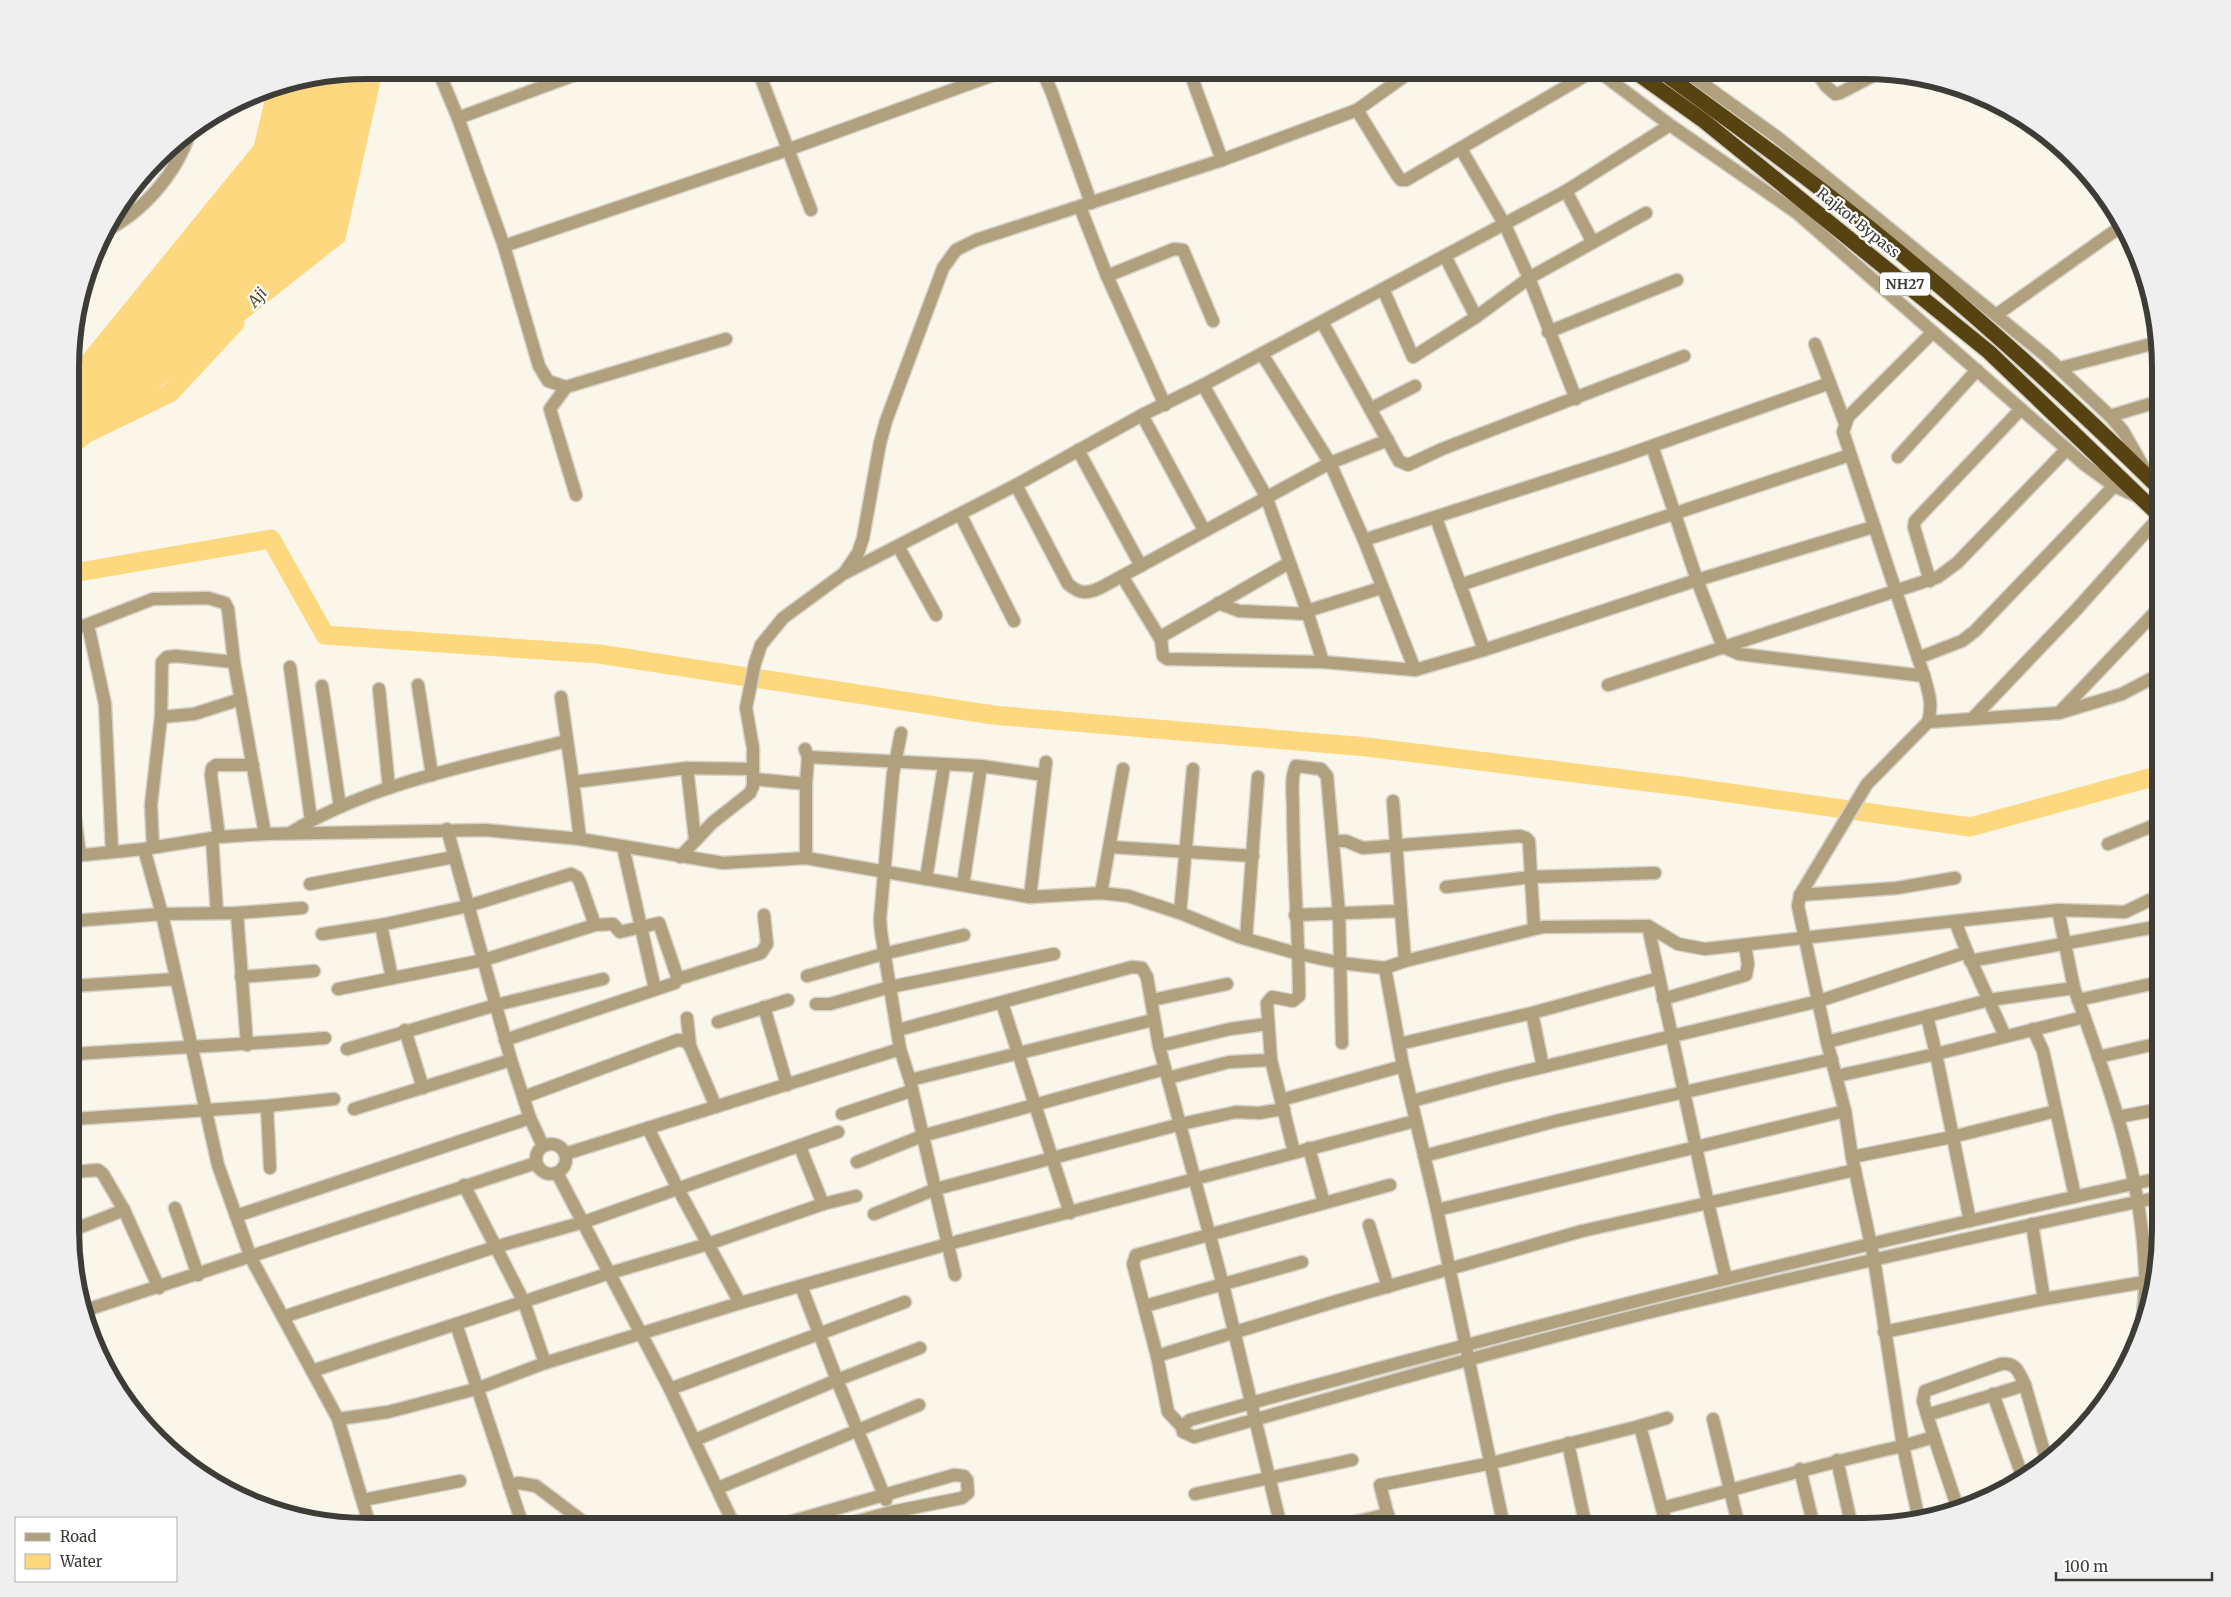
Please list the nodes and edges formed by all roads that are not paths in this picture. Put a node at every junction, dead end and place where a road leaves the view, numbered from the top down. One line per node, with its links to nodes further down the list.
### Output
1 (442, 79): 16 (street)
2 (564, 79): 16 (street)
3 (761, 79): 20 (street)
4 (982, 79): 20 (street)
5 (1046, 79): 23 (street)
6 (1192, 79): 21 (street)
7 (1400, 79): 15 (street)
8 (1578, 79): 19 (street)
9 (1610, 79): 17 (street)
10 (1646, 79): 74 (highway, Rajkot Bypass / NH27)
11 (1674, 79): 69 (highway, Rajkot Bypass / NH27)
12 (1697, 79): 36 (street)
13 (1821, 79): 14 (street)
14 (1867, 79)
15 (1357, 110): 19 (street); 21 (street)
16 (458, 118): 30 (street)
17 (1670, 125): 22 (street); 41 (street)
18 (185, 143): 27 (street)
19 (1461, 149): 26 (street)
20 (787, 150): 24 (street); 30 (street)
21 (1222, 160): 23 (street)
22 (1566, 192): 26 (street); 29 (street)
23 (1085, 205): 32 (street); 86 (street)
24 (811, 210)
25 (1646, 213): 29 (street)
26 (1504, 225): 31 (street); 33 (street)
27 (115, 226)
28 (2118, 229): 36 (street)
29 (1592, 240): 33 (street)
30 (504, 246): 52 (street)
31 (1445, 256): 35 (street); 37 (street)
32 (1108, 276): 38 (street); 55 (street)
33 (1528, 278): 37 (street); 40 (street)
34 (1677, 280): 40 (street)
35 (1383, 290): 37 (street); 39 (street)
36 (1996, 315): 47 (street)
37 (1476, 317)
38 (1213, 321)
39 (1322, 322): 45 (street); 56 (street)
40 (1548, 332): 53 (street)
41 (1933, 332): 48 (street); 60 (street)
42 (726, 339): 52 (street)
43 (1814, 344): 49 (street)
44 (2152, 344): 47 (street)
45 (1262, 354): 50 (street); 67 (street)
46 (1684, 356): 53 (street)
47 (2060, 368): 59 (street)
48 (1977, 370): 57 (street); 66 (street)
49 (1830, 383): 60 (street); 62 (street)
50 (1203, 385): 55 (street); 73 (street)
51 (1415, 386): 56 (street)
52 (566, 387): 72 (street)
53 (1576, 399): 61 (street)
54 (2152, 403): 59 (street)
55 (1165, 405): 58 (street)
56 (1370, 409): 61 (street)
57 (2021, 409): 63 (street); 89 (street)
58 (1142, 415): 64 (street); 81 (street)
59 (2110, 416): 68 (street)
60 (1845, 424): 65 (street)
61 (1388, 440): 67 (street)
62 (1652, 446): 77 (street); 78 (street)
63 (2067, 449): 71 (street); 89 (street)
64 (1078, 450): 70 (street); 85 (street)
65 (1850, 455): 77 (street); 80 (street)
66 (1898, 456)
67 (1330, 463): 73 (street); 82 (street)
68 (2152, 478)
69 (2152, 480)
70 (1016, 485): 76 (street); 87 (street)
71 (2114, 486): 74 (street); 103 (street)
72 (576, 496)
73 (1266, 496): 81 (street); 84 (street)
74 (2143, 499): 75 (highway, Rajkot Bypass / NH27)
75 (2152, 508)
76 (960, 514): 83 (street); 97 (street)
77 (1675, 514): 88 (street); 90 (street)
78 (1436, 518): 82 (street); 90 (street)
79 (2152, 525): 118 (street)
80 (1874, 526): 88 (street); 92 (street)
81 (1204, 530): 85 (street)
82 (1364, 540): 91 (street)
83 (898, 546): 86 (street); 95 (street)
84 (1288, 563): 93 (street); 94 (street)
85 (1141, 566): 87 (street)
86 (844, 574): 130 (street)
87 (1122, 576): 100 (street)
88 (1696, 580): 101 (street); 102 (street)
89 (1930, 581): 92 (street)
90 (1460, 585): 102 (street)
91 (1381, 588): 94 (street); 107 (street)
92 (1894, 591): 101 (street); 103 (street)
93 (1218, 603): 94 (street); 100 (street)
94 (1308, 612): 105 (street)
95 (936, 615)
96 (2152, 615): 116 (street)
97 (1014, 621)
98 (88, 625): 99 (street); 104 (street); 153 (street)
99 (79, 628)
100 (1160, 640): 105 (street)
101 (1722, 647): 108 (street); 111 (street)
102 (1484, 650): 107 (street)
103 (1918, 658): 108 (street)
104 (234, 662): 115 (street); 117 (street)
105 (1323, 662): 107 (street)
106 (290, 667): 139 (street)
107 (1415, 670)
108 (1924, 676): 119 (street)
109 (2152, 678): 116 (street)
110 (418, 685): 131 (street)
111 (1608, 685)
112 (322, 686): 138 (street)
113 (379, 688): 136 (street)
114 (561, 697): 121 (street)
115 (241, 700): 117 (street); 124 (street)
116 (2058, 713): 118 (street)
117 (161, 718): 152 (street)
118 (1972, 719): 119 (street)
119 (1928, 722): 169 (street)
120 (901, 733): 122 (street)
121 (566, 741): 131 (street); 134 (street)
122 (896, 760): 125 (street); 135 (street); 160 (street)
123 (1046, 762): 132 (street)
124 (253, 765): 143 (street); 144 (street)
125 (944, 766): 126 (street); 164 (street)
126 (981, 766): 132 (street); 166 (street)
127 (687, 768): 130 (street); 134 (street); 146 (street)
128 (1123, 769): 149 (street)
129 (1193, 769): 154 (street)
130 (753, 774): 135 (street); 146 (street)
131 (432, 775): 136 (street)
132 (1044, 775): 170 (street)
133 (1258, 777): 156 (street)
134 (573, 782): 145 (street)
135 (806, 784): 159 (street)
136 (389, 788): 138 (street)
137 (1393, 801): 151 (street)
138 (340, 807): 139 (street)
139 (311, 820): 142 (street)
140 (2152, 826): 148 (street)
141 (447, 829): 142 (street); 145 (street); 157 (street)
142 (290, 833): 143 (street)
143 (265, 834): 144 (street)
144 (215, 837): 152 (street); 176 (street)
145 (580, 839): 150 (street)
146 (695, 839): 158 (street)
147 (1333, 841): 151 (street); 179 (street); 182 (street)
148 (2108, 844)
149 (1111, 846): 154 (street); 168 (street)
150 (623, 847): 158 (street); 188 (street)
151 (1397, 847): 162 (street); 175 (street)
152 (149, 848): 153 (street); 180 (street)
153 (112, 851): 155 (street)
154 (1186, 852): 156 (street); 178 (street)
155 (79, 855)
156 (1253, 856): 193 (street)
157 (454, 857): 165 (street); 172 (street)
158 (680, 857): 159 (street)
159 (806, 858): 160 (street)
160 (886, 872): 164 (street); 197 (street)
161 (1655, 873): 162 (street)
162 (1531, 877): 167 (street); 189 (street)
163 (1955, 878): 169 (street)
164 (926, 879): 166 (street)
165 (310, 884)
166 (964, 885): 170 (street)
167 (1446, 887)
168 (1101, 893): 170 (street); 178 (street)
169 (1800, 895): 194 (street)
170 (1030, 897)
171 (2152, 901): 174 (street)
172 (468, 906): 185 (street); 186 (street); 201 (street)
173 (302, 908): 177 (street)
174 (2058, 910): 184 (street); 195 (street)
175 (1401, 911): 179 (street); 202 (street)
176 (217, 913): 177 (street); 180 (street)
177 (237, 913): 207 (street)
178 (1180, 913): 193 (street)
179 (1339, 913): 182 (street); 203 (street)
180 (162, 914): 183 (street); 208 (street)
181 (764, 915): 212 (street)
182 (1296, 915): 199 (street)
183 (79, 920)
184 (1954, 921): 194 (street); 200 (street)
185 (381, 925): 191 (street); 209 (street)
186 (595, 925): 188 (street); 201 (street)
187 (1648, 926): 189 (street); 196 (street); 210 (street)
188 (642, 928): 212 (street); 219 (street)
189 (1534, 928): 202 (street)
190 (2152, 928): 195 (street)
191 (322, 934)
192 (964, 935): 197 (street)
193 (1246, 939): 199 (street)
194 (1804, 939): 196 (street); 225 (street)
195 (2064, 944): 200 (street); 217 (street)
196 (1745, 945): 220 (street)
197 (883, 954): 206 (street); 216 (street)
198 (1054, 954): 216 (street)
199 (1299, 954): 203 (street); 236 (street)
200 (1969, 957): 223 (street); 225 (street)
201 (484, 960): 209 (street); 228 (street)
202 (1405, 961): 204 (street)
203 (1341, 963): 204 (street); 245 (street)
204 (1385, 968): 246 (street)
205 (314, 971): 207 (street)
206 (807, 976)
207 (241, 977): 247 (street)
208 (176, 978): 215 (street); 248 (street)
209 (392, 978): 218 (street)
210 (1659, 978): 220 (street); 230 (street)
211 (603, 979): 228 (street)
212 (678, 979): 219 (street)
213 (1227, 984): 222 (street)
214 (2152, 984): 224 (street)
215 (79, 985)
216 (890, 987): 227 (street); 239 (street)
217 (2074, 988): 223 (street); 224 (street)
218 (338, 989)
219 (654, 990): 243 (street)
220 (1664, 999): 240 (street)
221 (788, 1000): 229 (street)
222 (1152, 1000): 226 (street); 234 (street)
223 (1989, 1000): 231 (street); 241 (street)
224 (2078, 1000): 232 (street)
225 (1818, 1001): 240 (street); 244 (street)
226 (1002, 1003): 239 (street); 255 (street)
227 (816, 1004)
228 (496, 1005): 238 (street); 243 (street)
229 (764, 1007): 235 (street); 266 (street)
230 (1532, 1013): 246 (street); 262 (street)
231 (1926, 1016): 244 (street); 256 (street)
232 (2084, 1017): 237 (street); 257 (street)
233 (687, 1018): 249 (street)
234 (1153, 1020): 250 (street); 255 (street)
235 (718, 1022)
236 (1267, 1024): 250 (street); 260 (street)
237 (2033, 1029): 241 (street); 279 (street)
238 (405, 1030): 252 (street); 267 (street)
239 (898, 1030): 253 (street)
240 (1671, 1036): 262 (street); 268 (street)
241 (2005, 1036): 256 (street)
242 (325, 1038): 247 (street)
243 (506, 1040): 259 (street)
244 (1827, 1042): 258 (street)
245 (1342, 1043)
246 (1399, 1044): 261 (street)
247 (247, 1045): 248 (street)
248 (192, 1046): 254 (street); 277 (street)
249 (690, 1046): 269 (street); 275 (street)
250 (1159, 1046): 263 (street)
251 (2152, 1046): 257 (street)
252 (347, 1049)
253 (900, 1049): 265 (street); 266 (street)
254 (79, 1054)
255 (1017, 1054): 265 (street); 273 (street)
256 (1936, 1054): 264 (street); 290 (street)
257 (2098, 1057): 282 (street)
258 (1832, 1059): 264 (street); 268 (street)
259 (511, 1060): 267 (street); 269 (street)
260 (1271, 1060): 263 (street); 272 (street)
261 (1403, 1066): 271 (street); 272 (street)
262 (1543, 1067): 271 (street)
263 (1166, 1073): 273 (street); 286 (street)
264 (1837, 1076): 278 (street)
265 (911, 1085): 281 (street); 289 (street)
266 (787, 1086): 275 (street)
267 (423, 1088): 276 (street)
268 (1683, 1092): 293 (street); 297 (street)
269 (524, 1097): 283 (street)
270 (334, 1099): 274 (street)
271 (1412, 1101): 285 (street)
272 (1283, 1104): 286 (street); 295 (street)
273 (1035, 1105): 289 (street); 298 (street)
274 (267, 1106): 277 (street); 302 (street)
275 (716, 1107): 287 (street)
276 (354, 1109)
277 (204, 1110): 284 (street); 325 (street)
278 (1845, 1111): 293 (street); 299 (street)
279 (2056, 1111): 290 (street); 314 (street)
280 (2152, 1111): 282 (street)
281 (842, 1114)
282 (2118, 1117): 308 (street)
283 (530, 1118): 291 (street); 325 (street)
284 (79, 1119)
285 (1415, 1121): 294 (street); 297 (street)
286 (1180, 1124): 298 (street); 306 (street)
287 (648, 1128): 296 (street); 311 (street)
288 (838, 1132): 292 (street)
289 (922, 1136): 300 (street); 312 (street)
290 (1952, 1136): 299 (street); 326 (street)
291 (544, 1146): 296 (street); 301 (street)
292 (800, 1147): 311 (street); 319 (street)
293 (1696, 1147): 318 (street); 322 (street)
294 (1309, 1148): 295 (street); 317 (street)
295 (1294, 1152): 306 (street)
296 (565, 1154): 305 (street)
297 (1424, 1156): 322 (street)
298 (1054, 1157): 312 (street); 323 (street)
299 (1852, 1157): 303 (street)
300 (857, 1162)
301 (536, 1163): 305 (street); 309 (street)
302 (270, 1168)
303 (1855, 1170): 318 (street); 334 (street)
304 (79, 1171): 321 (street)
305 (557, 1173): 327 (street)
306 (1193, 1178): 323 (street); 331 (street)
307 (2152, 1180): 308 (street)
308 (2135, 1184): 314 (street); 316 (street)
309 (464, 1185): 335 (street); 336 (street)
310 (1390, 1185): 317 (street)
311 (677, 1187): 327 (street); 332 (street)
312 (936, 1190): 324 (street); 333 (street)
313 (856, 1196): 319 (street)
314 (2075, 1196): 326 (street)
315 (2152, 1199): 316 (street)
316 (2139, 1202): 328 (street); 341 (street)
317 (1324, 1203): 331 (street)
318 (1708, 1203): 339 (street); 344 (street)
319 (823, 1204): 332 (street)
320 (175, 1208): 342 (street)
321 (124, 1210): 330 (street); 348 (street)
322 (1437, 1210): 339 (street)
323 (1070, 1213): 333 (street)
324 (874, 1214)
325 (236, 1216): 336 (street)
326 (1970, 1221): 334 (street)
327 (584, 1222): 335 (street); 340 (street)
328 (2032, 1224): 337 (street); 349 (street)
329 (1369, 1225): 347 (street)
330 (79, 1227)
331 (1209, 1235): 345 (street); 353 (street)
332 (708, 1244): 340 (street); 352 (street)
333 (948, 1244): 343 (street); 346 (street)
334 (1870, 1245): 337 (street); 344 (street)
335 (495, 1248): 350 (street); 355 (street)
336 (251, 1258): 342 (street); 355 (street)
337 (1874, 1259): 357 (street); 364 (street)
338 (1302, 1262): 345 (street)
339 (1449, 1269): 347 (street); 361 (street)
340 (610, 1273): 350 (street); 358 (street)
341 (2149, 1274): 349 (street)
342 (198, 1275): 348 (street)
343 (955, 1275)
344 (1726, 1279): 361 (street)
345 (1223, 1285): 353 (street); 360 (street)
346 (801, 1286): 352 (street); 359 (street)
347 (1388, 1287): 360 (street)
348 (159, 1288): 354 (street)
349 (2044, 1299): 357 (street)
350 (524, 1302): 356 (street); 365 (street)
351 (905, 1302): 359 (street)
352 (740, 1303): 358 (street)
353 (1144, 1306): 363 (street)
354 (90, 1309)
355 (283, 1317): 366 (street)
356 (456, 1324): 366 (street); 369 (street)
357 (1884, 1332): 385 (street)
358 (640, 1333): 365 (street); 370 (street)
359 (818, 1333): 367 (street); 370 (street)
360 (1234, 1334): 363 (street); 372 (street)
361 (1466, 1345): 364 (street); 372 (street)
362 (920, 1348): 367 (street)
363 (1157, 1356): 380 (street)
364 (1469, 1359): 377 (street); 389 (street)
365 (545, 1363): 369 (street)
366 (312, 1371): 376 (street)
367 (836, 1380): 381 (street); 383 (street)
368 (2025, 1385): 371 (street); 374 (street); 386 (street)
369 (476, 1389): 376 (street); 394 (street)
370 (670, 1389): 383 (street)
371 (1993, 1394): 374 (street); 391 (street)
372 (1251, 1402): 377 (street); 380 (street)
373 (919, 1405): 381 (street)
374 (1927, 1415): 382 (street)
375 (1667, 1418): 379 (street)
376 (338, 1419): 399 (street)
377 (1254, 1419): 380 (street); 392 (street)
378 (1713, 1419): 396 (street)
379 (1640, 1426): 384 (street); 401 (street)
380 (1182, 1427)
381 (858, 1432): 395 (street); 397 (street)
382 (1934, 1437): 385 (street); 400 (street)
383 (695, 1440): 395 (street)
384 (1568, 1443): 389 (street); 415 (street)
385 (1903, 1446): 388 (street); 403 (street)
386 (2045, 1455)
387 (1352, 1460): 392 (street)
388 (1837, 1460): 390 (street); 419 (street)
389 (1492, 1462): 404 (street); 414 (street)
390 (1800, 1470): 396 (street); 418 (street)
391 (2021, 1472)
392 (1269, 1479): 398 (street); 411 (street)
393 (460, 1481): 399 (street)
394 (509, 1485): 406 (street); 407 (street)
395 (718, 1488): 408 (street)
396 (1732, 1491): 401 (street); 417 (street)
397 (884, 1494): 402 (street); 402 (street); 409 (street)
398 (1195, 1494)
399 (363, 1500): 405 (street)
400 (1956, 1503)
401 (1662, 1508): 416 (street)
402 (891, 1512): 410 (street)
403 (1918, 1513)
404 (1388, 1514): 412 (street); 413 (street)
405 (368, 1518)
406 (520, 1518)
407 (578, 1518)
408 (731, 1518)
409 (800, 1518)
410 (869, 1518)
411 (1279, 1518)
412 (1371, 1518)
413 (1389, 1518)
414 (1502, 1518)
415 (1584, 1518)
416 (1665, 1518)
417 (1737, 1518)
418 (1812, 1518)
419 (1850, 1518)

